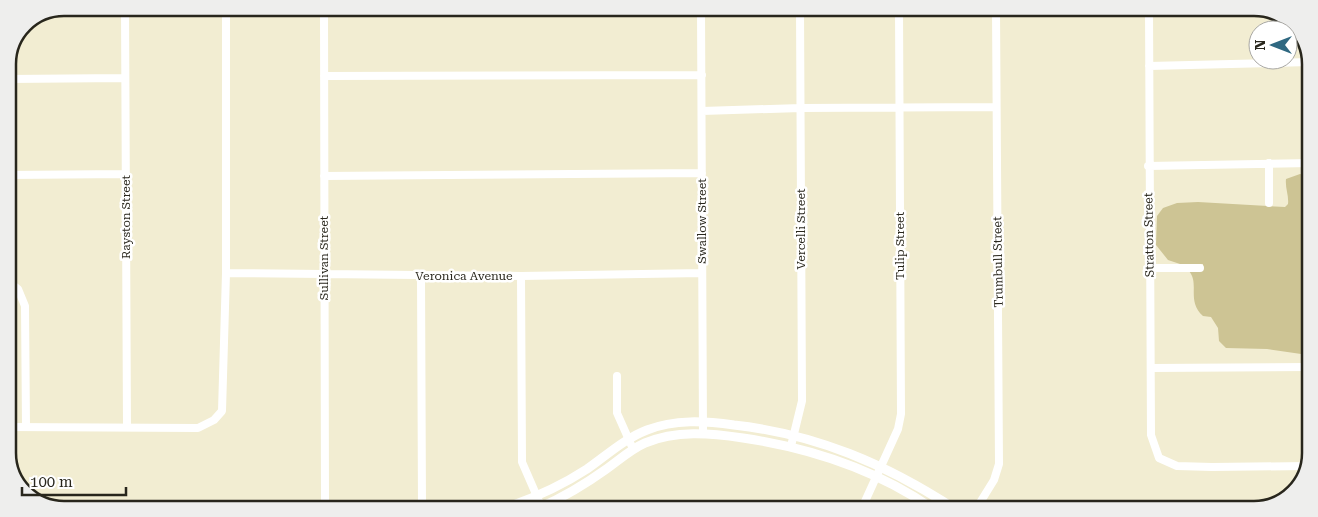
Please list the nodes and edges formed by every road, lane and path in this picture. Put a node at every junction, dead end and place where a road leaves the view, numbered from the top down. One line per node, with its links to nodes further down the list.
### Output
1 (125, 16): 13 (street, Rayston Street)
2 (226, 16): 29 (street)
3 (324, 16): 12 (street, Sullivan Street)
4 (702, 16): 11 (street, Swallow Street)
5 (800, 16): 16 (street, Vercelli Street)
6 (899, 16): 17 (street, Tulip Street)
7 (996, 16): 15 (street, Trumbull Street)
8 (1149, 16): 10 (street, Stratton Street)
9 (1302, 62): 10 (street)
10 (1149, 66): 21 (street, Stratton Street)
11 (702, 75): 12 (street); 18 (street, Swallow Street)
12 (324, 76): 25 (street, Sullivan Street)
13 (125, 78): 14 (street); 23 (street, Rayston Street)
14 (16, 79)
15 (996, 107): 17 (street); 59 (street, Trumbull Street)
16 (800, 108): 17 (street); 18 (street); 43 (street, Vercelli Street)
17 (900, 108): 47 (street, Tulip Street)
18 (702, 110): 22 (street, Swallow Street)
19 (1269, 163): 20 (street); 21 (street); 26 (street)
20 (1302, 163)
21 (1148, 166): 27 (street, Stratton Street)
22 (702, 173): 25 (street); 30 (street, Swallow Street)
23 (126, 174): 24 (street); 41 (street, Rayston Street)
24 (16, 175)
25 (324, 176): 31 (street, Sullivan Street)
26 (1270, 203)
27 (1150, 268): 28 (street); 36 (street, Stratton Street)
28 (1200, 268)
29 (226, 273): 31 (street, Veronica Avenue); 41 (street)
30 (702, 273): 33 (street, Veronica Avenue); 38 (street, Swallow Street)
31 (324, 275): 32 (street, Veronica Avenue); 51 (street, Sullivan Street)
32 (421, 276): 33 (street, Veronica Avenue); 52 (street)
33 (521, 276): 50 (street)
34 (16, 287): 40 (street)
35 (1302, 367): 36 (street)
36 (1152, 368): 48 (street, Stratton Street)
37 (617, 376): 44 (street)
38 (703, 422): 42 (street, Swallow Street); 43 (street); 44 (street)
39 (16, 427): 40 (street)
40 (26, 427): 41 (street)
41 (127, 427)
42 (703, 433): 45 (street); 46 (street)
43 (794, 435): 45 (street, Vercelli Street); 47 (street)
44 (628, 440): 46 (street); 50 (street)
45 (791, 446): 49 (street)
46 (633, 450): 55 (street)
47 (881, 466): 49 (street, Tulip Street); 58 (street)
48 (1299, 466)
49 (876, 477): 56 (street, Tulip Street); 57 (street)
50 (537, 496): 53 (street); 54 (street)
51 (324, 501)
52 (422, 501)
53 (524, 501)
54 (539, 501)
55 (553, 501)
56 (865, 501)
57 (919, 501)
58 (943, 501)
59 (981, 501)

